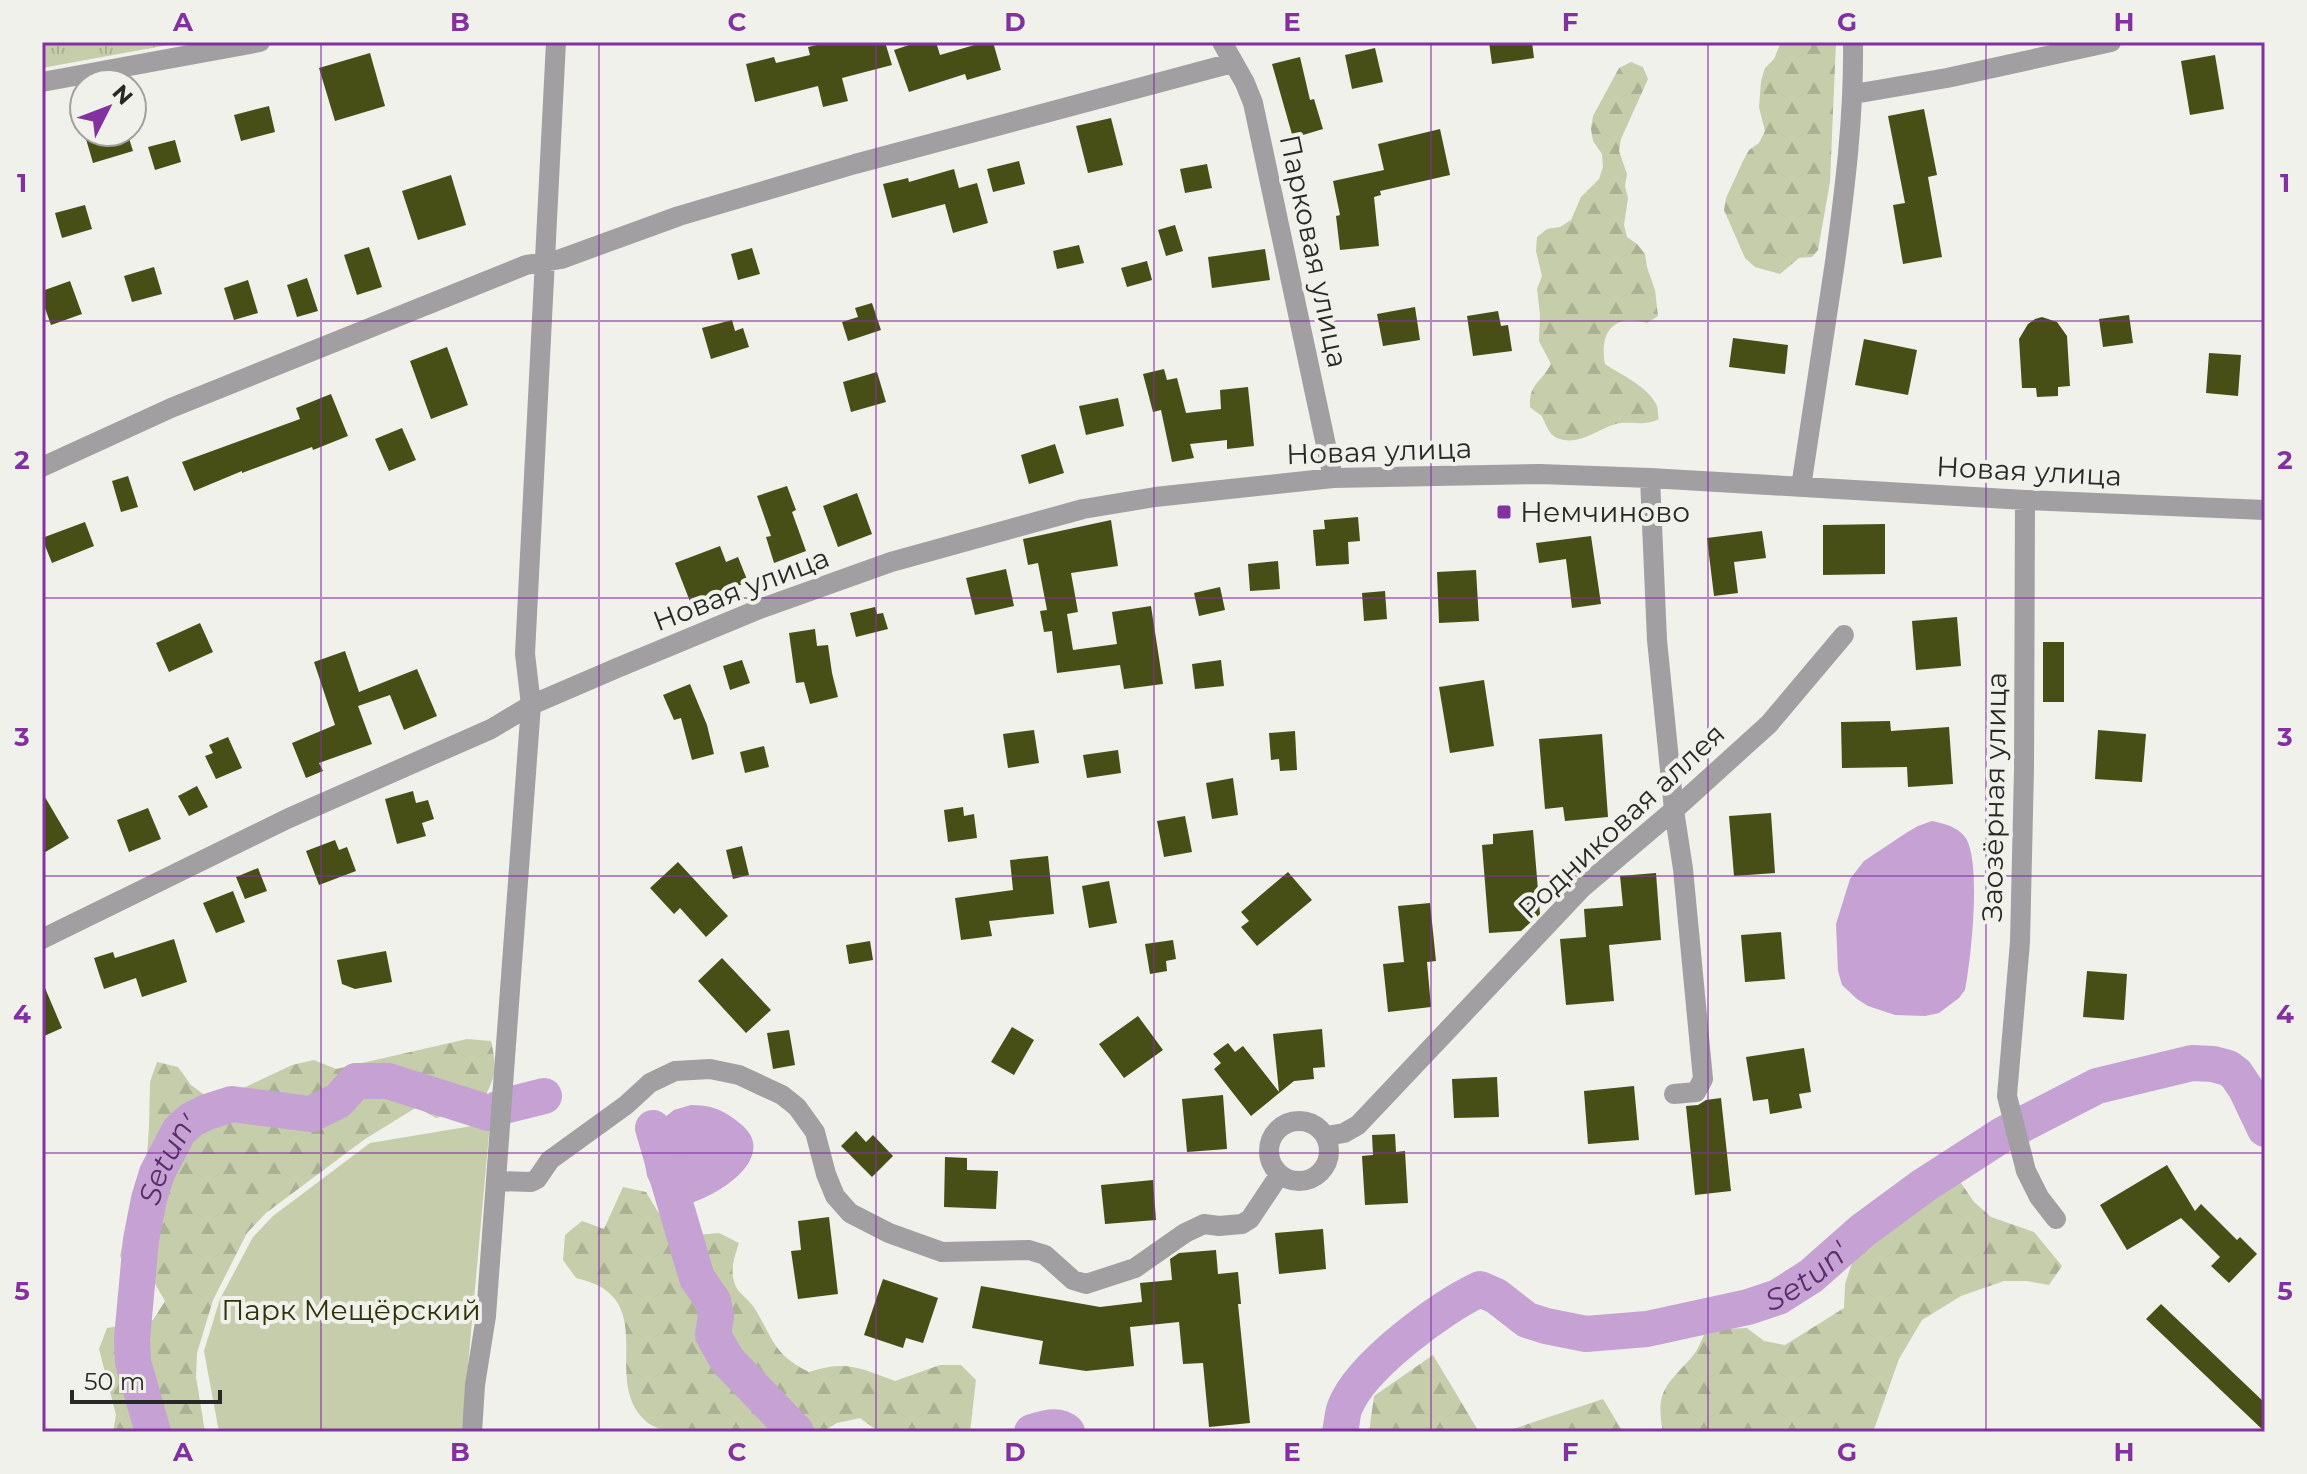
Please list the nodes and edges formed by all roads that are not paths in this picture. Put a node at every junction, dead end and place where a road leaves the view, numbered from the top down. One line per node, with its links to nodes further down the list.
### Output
1 (260, 42): 7 (street)
2 (556, 42): 9 (street)
3 (1222, 42): 6 (street, Парковая улица)
4 (1853, 42): 8 (street)
5 (2111, 42): 8 (street)
6 (1232, 63): 9 (street); 11 (street, Парковая улица)
7 (42, 82)
8 (1854, 94): 13 (street)
9 (545, 262): 10 (street); 17 (street)
10 (42, 467)
11 (1333, 478): 12 (street, Новая улица); 17 (street, Новая улица)
12 (1650, 478): 13 (street, Новая улица); 18 (street)
13 (1801, 487): 14 (street, Новая улица)
14 (2025, 500): 15 (street, Новая улица); 24 (street, Заозёрная улица)
15 (2265, 510)
16 (1844, 635): 18 (street, Родниковая аллея)
17 (531, 705): 19 (street, Новая улица); 23 (street)
18 (1674, 810): 20 (street); 21 (street, Родниковая аллея)
19 (42, 939)
20 (1674, 1094)
21 (1326, 1136): 22 (street); 22 (street)
22 (1280, 1174): 23 (street)
23 (497, 1181): 25 (street)
24 (2056, 1219)
25 (472, 1432)

